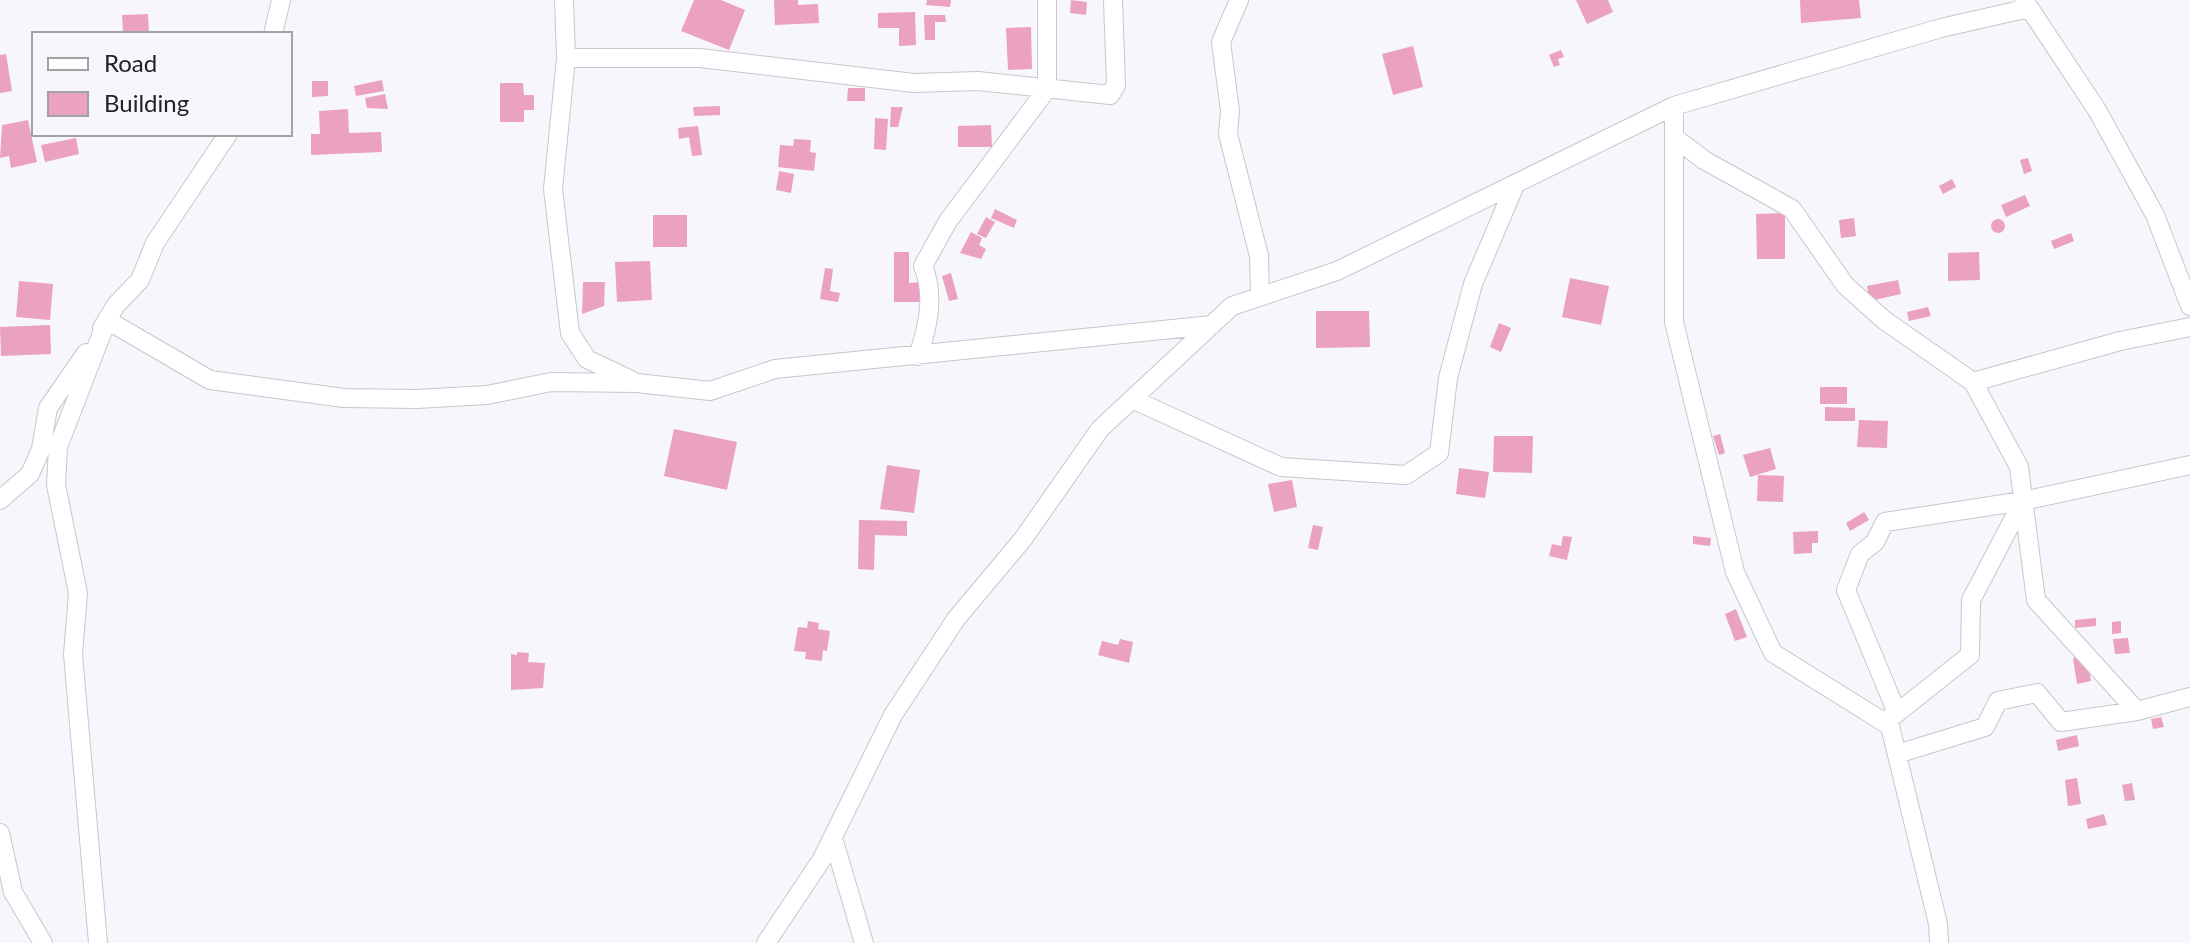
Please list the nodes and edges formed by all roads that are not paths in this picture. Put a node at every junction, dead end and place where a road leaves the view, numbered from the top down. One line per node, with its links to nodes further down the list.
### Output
1 (281, 0): 7 (street)
2 (564, 0): 8 (street)
3 (1047, 0): 9 (street)
4 (1113, 0): 9 (street)
5 (1239, 0): 14 (street)
6 (2026, 4): 10 (street); 15 (street)
7 (273, 32)
8 (566, 58): 9 (street); 21 (street)
9 (1047, 89): 19 (street)
10 (1674, 106): 12 (street); 13 (street)
11 (227, 136): 16 (street)
12 (1674, 137): 20 (street); 28 (street)
13 (1515, 185): 14 (street); 22 (street)
14 (1260, 297): 17 (street)
15 (2190, 306)
16 (107, 320): 21 (street); 24 (street); 34 (street)
17 (1212, 325): 19 (street); 22 (street)
18 (2190, 327): 20 (street)
19 (918, 356): 21 (street)
20 (1973, 382): 25 (street)
21 (637, 383)
22 (1132, 399): 31 (street)
23 (2190, 465): 25 (street)
24 (0, 500)
25 (2023, 501): 27 (street); 28 (street); 28 (street)
26 (2190, 697): 27 (street)
27 (2137, 711): 29 (street)
28 (1890, 718): 29 (street)
29 (1897, 754): 37 (street)
30 (0, 833): 32 (street)
31 (833, 838): 35 (street); 36 (street)
32 (6, 896): 33 (street)
33 (43, 943)
34 (98, 943)
35 (766, 943)
36 (864, 943)
37 (1939, 943)

